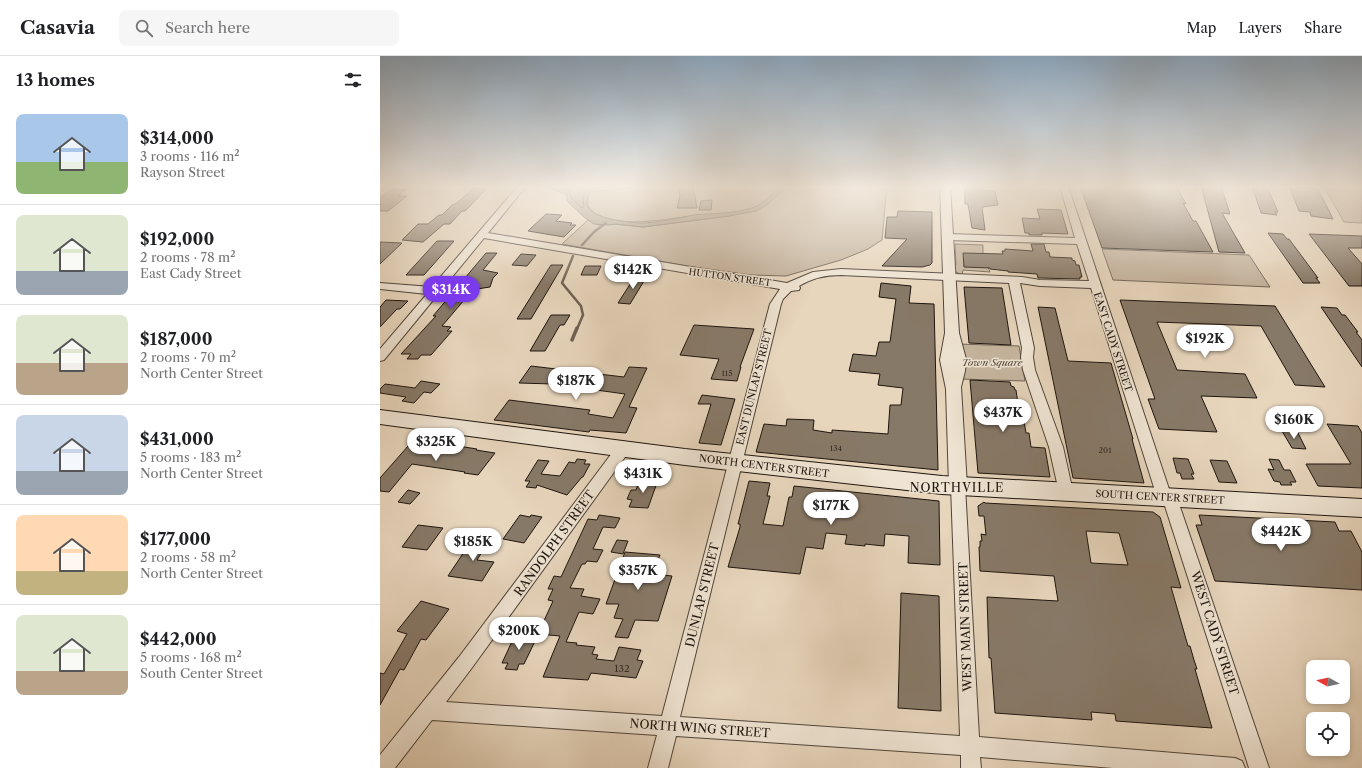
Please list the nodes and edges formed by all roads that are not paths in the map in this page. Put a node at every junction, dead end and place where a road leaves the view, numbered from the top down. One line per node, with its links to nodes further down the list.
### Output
1 (494, 219): 4 (street)
2 (947, 219): 5 (street)
3 (1074, 219): 6 (street, EAST CADY STREET)
4 (481, 235): 11 (street, HUTTON STREET); 12 (street)
5 (948, 237): 6 (street); 7 (street)
6 (1081, 241): 9 (street, EAST CADY STREET)
7 (949, 277): 8 (street); 11 (street); 17 (street)
8 (1014, 280): 9 (street); 18 (street)
9 (1095, 285): 19 (street, EAST CADY STREET)
10 (380, 286): 12 (street)
11 (794, 288): 16 (street, EAST DUNLAP STREET)
12 (434, 291): 13 (street)
13 (380, 357)
14 (380, 417): 15 (main road, NORTH CENTER STREET)
15 (623, 449): 16 (main road, NORTH CENTER STREET); 21 (street, RANDOLPH STREET)
16 (735, 463): 17 (main road, NORTH CENTER STREET); 22 (street, DUNLAP STREET)
17 (958, 486): 18 (main road, SOUTH CENTER STREET); 23 (street, WEST MAIN STREET)
18 (1066, 492): 19 (main road, SOUTH CENTER STREET)
19 (1167, 497): 20 (main road, SOUTH CENTER STREET); 28 (street, WEST CADY STREET)
20 (1362, 508)
21 (429, 710): 22 (street, NORTH WING STREET); 24 (street, RANDOLPH STREET)
22 (669, 727): 23 (street, NORTH WING STREET); 25 (street, DUNLAP STREET)
23 (970, 747): 26 (street, WEST MAIN STREET); 27 (street, NORTH WING STREET)
24 (382, 768)
25 (658, 768)
26 (971, 768)
27 (1235, 768)
28 (1259, 768)

